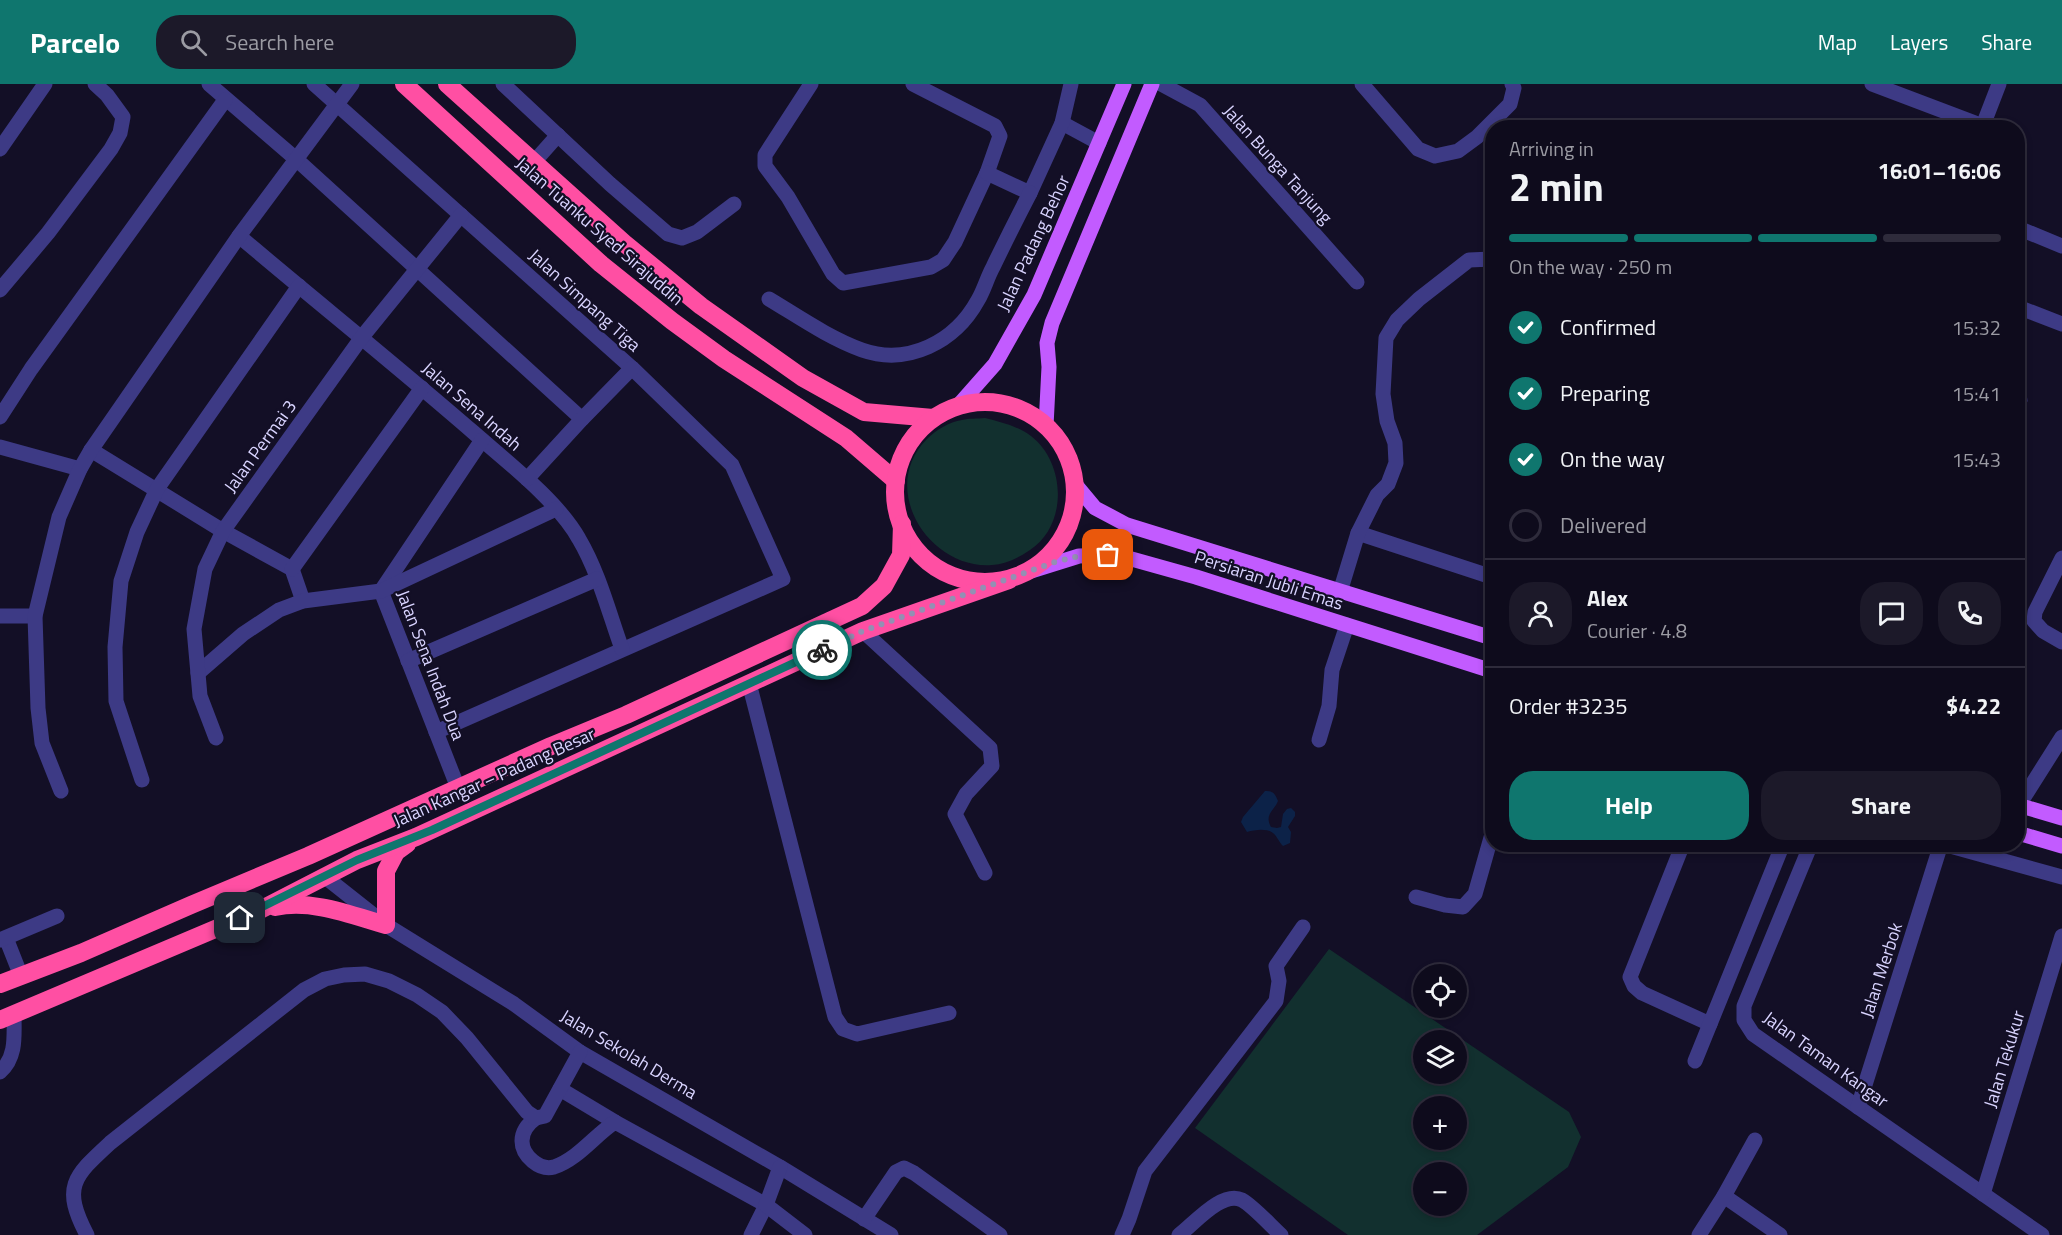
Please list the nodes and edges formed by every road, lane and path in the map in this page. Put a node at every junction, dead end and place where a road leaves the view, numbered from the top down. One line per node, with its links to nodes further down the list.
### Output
1 (45, 84): 28 (street)
2 (95, 84): 42 (street)
3 (209, 84): 19 (street)
4 (314, 84): 20 (street, Jalan Simpang Tiga)
5 (352, 84): 20 (street)
6 (404, 84): 59 (highway, Jalan Tuanku Syed Sirajuddin)
7 (447, 84): 30 (highway, Jalan Tuanku Syed Sirajuddin)
8 (811, 84): 31 (street)
9 (913, 84): 31 (street)
10 (1071, 84): 24 (street)
11 (1124, 84): 27 (main road, Jalan Padang Behor)
12 (1152, 84): 53 (main road)
13 (1161, 84): 40 (street, Jalan Bunga Tanjung)
14 (1362, 84): 25 (street)
15 (1512, 84): 21 (street)
16 (1872, 84): 22 (street)
17 (1999, 84): 23 (street)
18 (506, 85): 26 (street)
19 (225, 99): 29 (street); 50 (street)
20 (336, 104): 29 (street); 34 (street, Jalan Simpang Tiga)
21 (1494, 120)
22 (1965, 120)
23 (1986, 120)
24 (1062, 123): 27 (street); 32 (street)
25 (1485, 129)
26 (558, 135): 30 (street); 33 (street)
27 (1099, 143): 49 (main road, Jalan Padang Behor)
28 (0, 149)
29 (296, 159): 36 (street); 39 (street)
30 (534, 162): 51 (highway, Jalan Tuanku Syed Sirajuddin)
31 (987, 173): 32 (street)
32 (1030, 193): 43 (street)
33 (734, 204)
34 (461, 215): 39 (street, Jalan Permai 3); 47 (street, Jalan Simpang Tiga)
35 (2025, 231): 37 (street)
36 (239, 236): 41 (street, Jalan Sena Indah); 56 (street)
37 (2062, 246)
38 (1485, 260): 65 (street)
39 (416, 270): 46 (street, Jalan Permai 3); 52 (street)
40 (1357, 282)
41 (298, 286): 46 (street, Jalan Sena Indah); 61 (street)
42 (0, 290)
43 (769, 299)
44 (2025, 310): 45 (street)
45 (2062, 324)
46 (362, 337): 48 (street, Jalan Sena Indah); 64 (street, Jalan Permai 3)
47 (632, 368): 52 (street); 81 (street, Jalan Simpang Tiga)
48 (422, 388): 54 (street, Jalan Sena Indah); 67 (street)
49 (957, 407): 51 (highway); 53 (highway)
50 (0, 417)
51 (933, 418): 59 (highway)
52 (582, 419): 58 (street)
53 (1046, 426): 60 (highway)
54 (482, 440): 58 (street, Jalan Sena Indah); 72 (street, Jalan Sena Indah Dua)
55 (0, 447): 57 (street)
56 (91, 450): 57 (street); 61 (street)
57 (80, 469): 76 (street)
58 (527, 479): 62 (street, Jalan Sena Indah)
59 (896, 481): 63 (highway)
60 (1075, 484): 68 (highway); 73 (main road, Persiaran Jubli Emas)
61 (157, 489): 64 (street); 90 (street)
62 (556, 509): 70 (street, Jalan Sena Indah); 72 (street)
63 (902, 524): 71 (highway); 91 (highway, Jalan Kangar – Padang Besar)
64 (223, 531): 67 (street); 84 (street, Jalan Permai 3)
65 (1358, 533): 69 (street); 73 (street)
66 (2062, 558): 80 (street)
67 (292, 569): 74 (street)
68 (1031, 571): 71 (highway); 77 (main road, Persiaran Jubli Emas)
69 (1485, 575)
70 (597, 579): 81 (street, Jalan Sena Indah); 82 (street)
71 (1009, 580): 78 (highway, Jalan Kangar – Padang Besar)
72 (381, 591): 74 (street); 82 (street, Jalan Sena Indah Dua)
73 (1340, 592): 79 (main road, Persiaran Jubli Emas)
74 (303, 601): 84 (street)
75 (0, 616): 76 (street)
76 (35, 616): 92 (street)
77 (1347, 625): 83 (main road, Persiaran Jubli Emas); 89 (street)
78 (863, 631): 85 (highway, Jalan Kangar – Padang Besar); 107 (street)
79 (1485, 637)
80 (2062, 642)
81 (622, 649): 86 (street)
82 (408, 661): 86 (street, Jalan Sena Indah Dua)
83 (1485, 669)
84 (198, 674): 88 (street, Jalan Permai 3)
85 (749, 683): 98 (highway, Jalan Kangar – Padang Besar); 119 (street)
86 (436, 732): 91 (street, Jalan Sena Indah Dua)
87 (2062, 737): 93 (street)
88 (216, 738)
89 (1319, 740)
90 (142, 780)
91 (458, 788): 96 (highway, Jalan Kangar – Padang Besar)
92 (62, 791)
93 (2025, 794)
94 (2025, 807): 95 (main road)
95 (2062, 818)
96 (353, 835): 106 (highway, Jalan Kangar – Padang Besar); 108 (highway)
97 (2025, 835): 99 (main road)
98 (416, 837): 108 (highway, Jalan Kangar – Padang Besar); 113 (highway)
99 (2062, 846)
100 (1487, 852): 110 (street)
101 (1680, 852): 121 (street)
102 (1780, 852): 121 (street)
103 (1808, 852): 126 (street, Jalan Taman Kangar)
104 (1939, 852): 126 (street, Jalan Merbok)
105 (1971, 852): 109 (street)
106 (273, 870): 108 (highway); 117 (highway, Jalan Kangar – Padang Besar)
107 (986, 873)
108 (324, 876): 111 (highway, Jalan Kangar – Padang Besar); 113 (street, Jalan Sekolah Derma)
109 (2062, 877)
110 (1416, 897)
111 (260, 910): 113 (highway); 120 (highway, Jalan Kangar – Padang Besar)
112 (57, 916): 116 (street)
113 (386, 925): 122 (street, Jalan Sekolah Derma)
114 (1303, 927): 140 (street)
115 (2062, 936): 131 (street, Jalan Tekukur)
116 (3, 939): 117 (street)
117 (21, 976): 118 (highway, Jalan Kangar – Padang Besar)
118 (0, 984)
119 (949, 1013)
120 (7, 1017): 124 (street)
121 (1710, 1024): 123 (street)
122 (580, 1052): 125 (street); 130 (street, Jalan Sekolah Derma)
123 (1695, 1061)
124 (0, 1072)
125 (560, 1089): 127 (street); 128 (street)
126 (1858, 1107): 131 (street, Jalan Taman Kangar)
127 (536, 1118): 128 (street); 135 (street)
128 (615, 1122): 133 (street)
129 (1755, 1140): 132 (street)
130 (780, 1167): 133 (street); 134 (street, Jalan Sekolah Derma)
131 (1983, 1194): 145 (street, Jalan Taman Kangar)
132 (1724, 1196): 143 (street); 144 (street)
133 (766, 1206): 136 (street); 137 (street)
134 (864, 1219): 138 (street, Jalan Sekolah Derma); 139 (street)
135 (87, 1235)
136 (751, 1235)
137 (805, 1235)
138 (891, 1235)
139 (1000, 1235)
140 (1122, 1235)
141 (1179, 1235): 142 (street)
142 (1281, 1235)
143 (1699, 1235)
144 (1780, 1235)
145 (2042, 1235)

